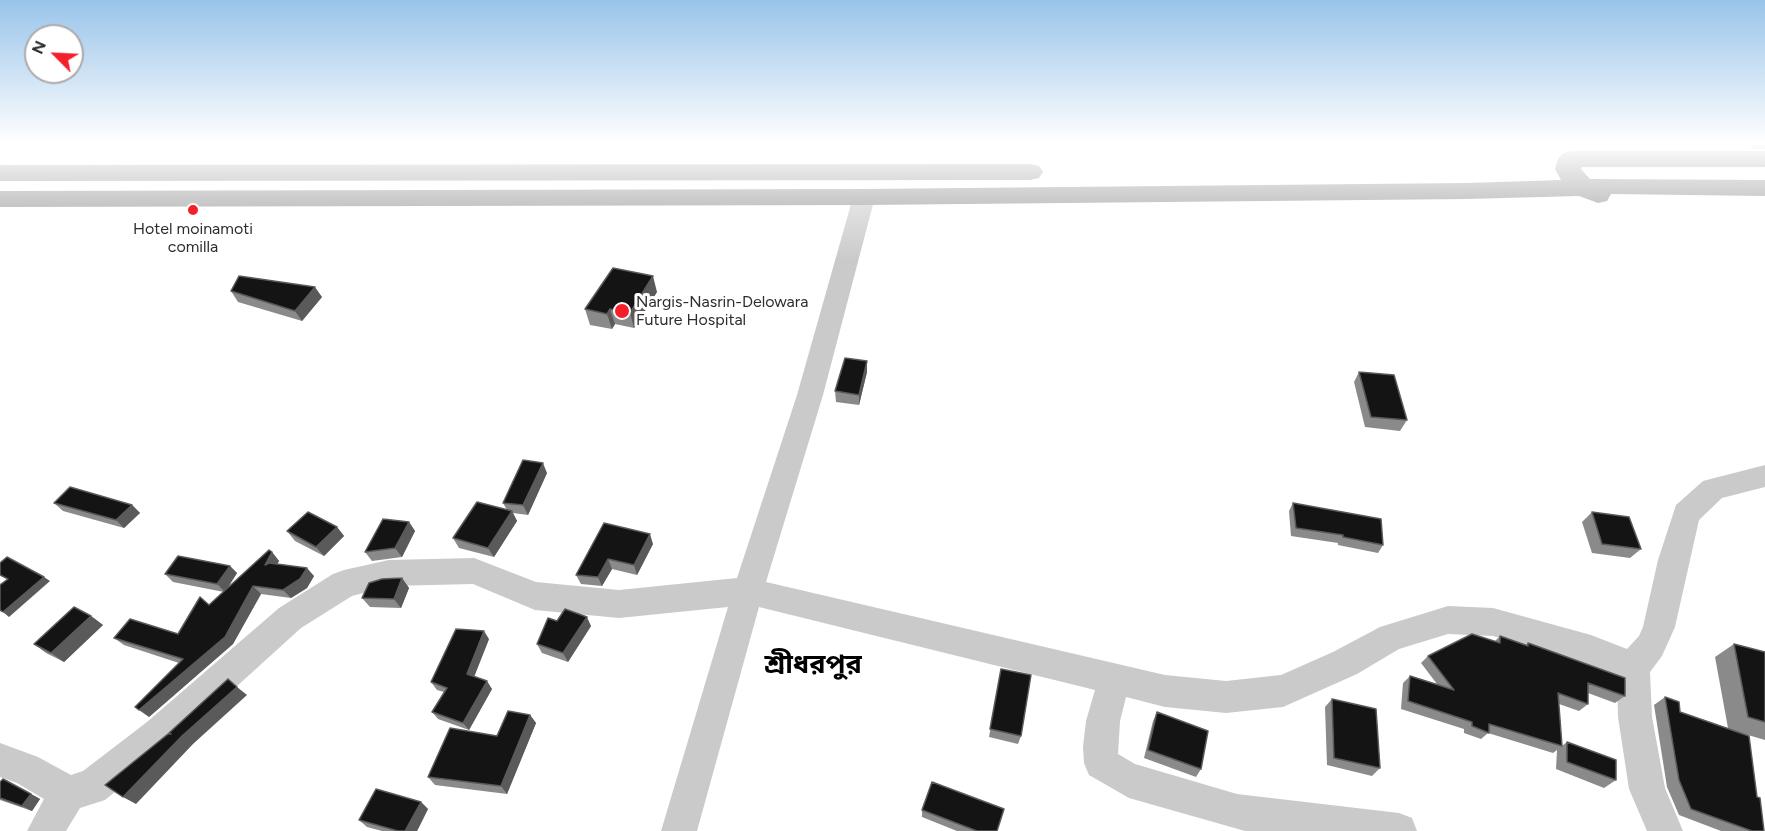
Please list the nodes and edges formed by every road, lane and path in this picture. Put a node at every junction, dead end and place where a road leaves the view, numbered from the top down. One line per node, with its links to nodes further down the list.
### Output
1 (1532, 183): 5 (highway)
2 (1581, 183): 6 (highway)
3 (1666, 183): 4 (highway)
4 (1765, 188)
5 (864, 197): 7 (highway); 9 (street)
6 (1765, 197)
7 (0, 199)
8 (1765, 476): 10 (street)
9 (748, 591): 11 (street); 13 (street); 15 (street)
10 (1633, 667): 11 (street); 17 (street)
11 (1114, 679): 16 (street)
12 (0, 760): 13 (street)
13 (69, 794): 14 (street)
14 (45, 831)
15 (679, 831)
16 (1399, 831)
17 (1665, 831)

